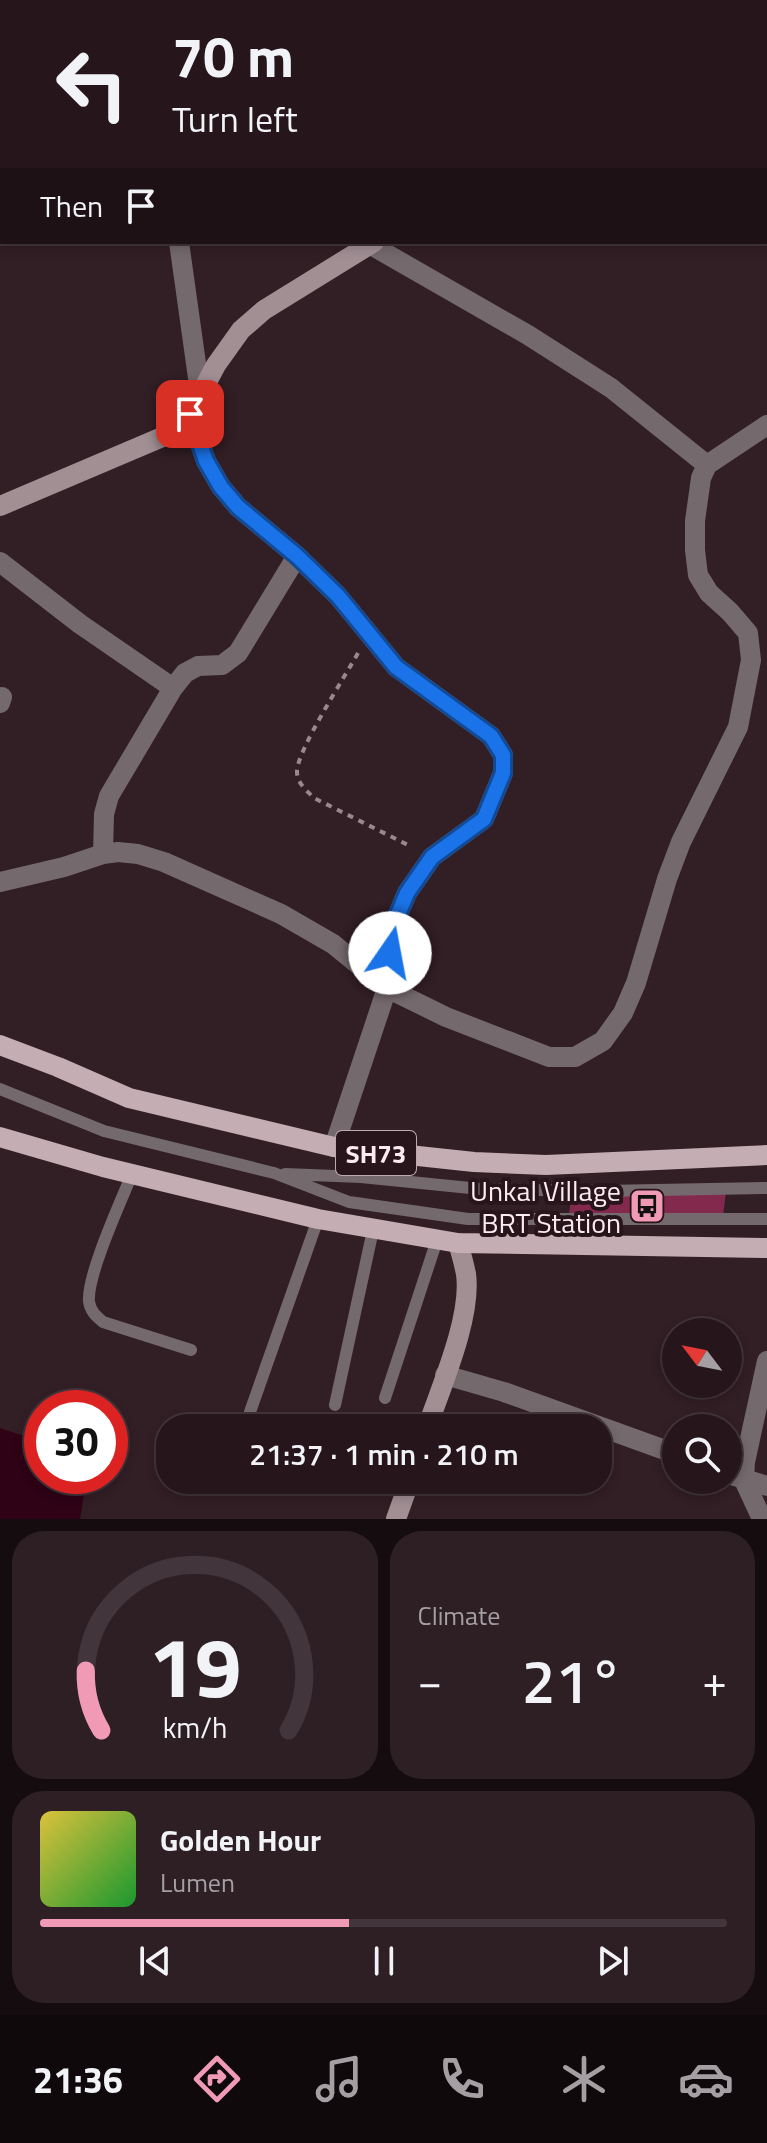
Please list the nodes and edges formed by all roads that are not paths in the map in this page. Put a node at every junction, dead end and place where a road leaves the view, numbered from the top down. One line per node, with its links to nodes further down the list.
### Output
1 (179, 244): 3 (street)
2 (372, 244): 3 (street); 6 (street)
3 (200, 392): 4 (street)
4 (190, 414): 7 (street); 8 (street)
5 (767, 425): 6 (street)
6 (707, 465): 13 (street)
7 (0, 506)
8 (297, 556): 10 (street); 13 (street)
9 (0, 562): 10 (street)
10 (173, 688): 11 (street)
11 (103, 854): 12 (street); 13 (street)
12 (0, 882)
13 (387, 988): 17 (street)
14 (0, 1045): 17 (main road, SH73)
15 (0, 1089): 19 (lane)
16 (0, 1137): 20 (main road)
17 (334, 1147): 18 (main road, SH73)
18 (767, 1154)
19 (274, 1173): 21 (lane); 23 (lane)
20 (132, 1174): 22 (main road); 28 (lane)
21 (767, 1188)
22 (318, 1219): 24 (main road); 33 (lane)
23 (767, 1219)
24 (373, 1230): 25 (main road); 32 (lane)
25 (437, 1240): 26 (main road); 31 (lane)
26 (458, 1243): 27 (main road); 30 (street)
27 (767, 1248)
28 (191, 1350)
29 (767, 1361): 36 (street)
30 (445, 1375): 34 (street); 35 (street)
31 (385, 1398)
32 (335, 1405)
33 (250, 1412)
34 (432, 1414)
35 (662, 1449)
36 (742, 1467)
37 (742, 1479): 38 (street)
38 (767, 1486)
39 (742, 1487): 42 (street)
40 (405, 1494): 41 (street)
41 (396, 1519)
42 (762, 1519)

